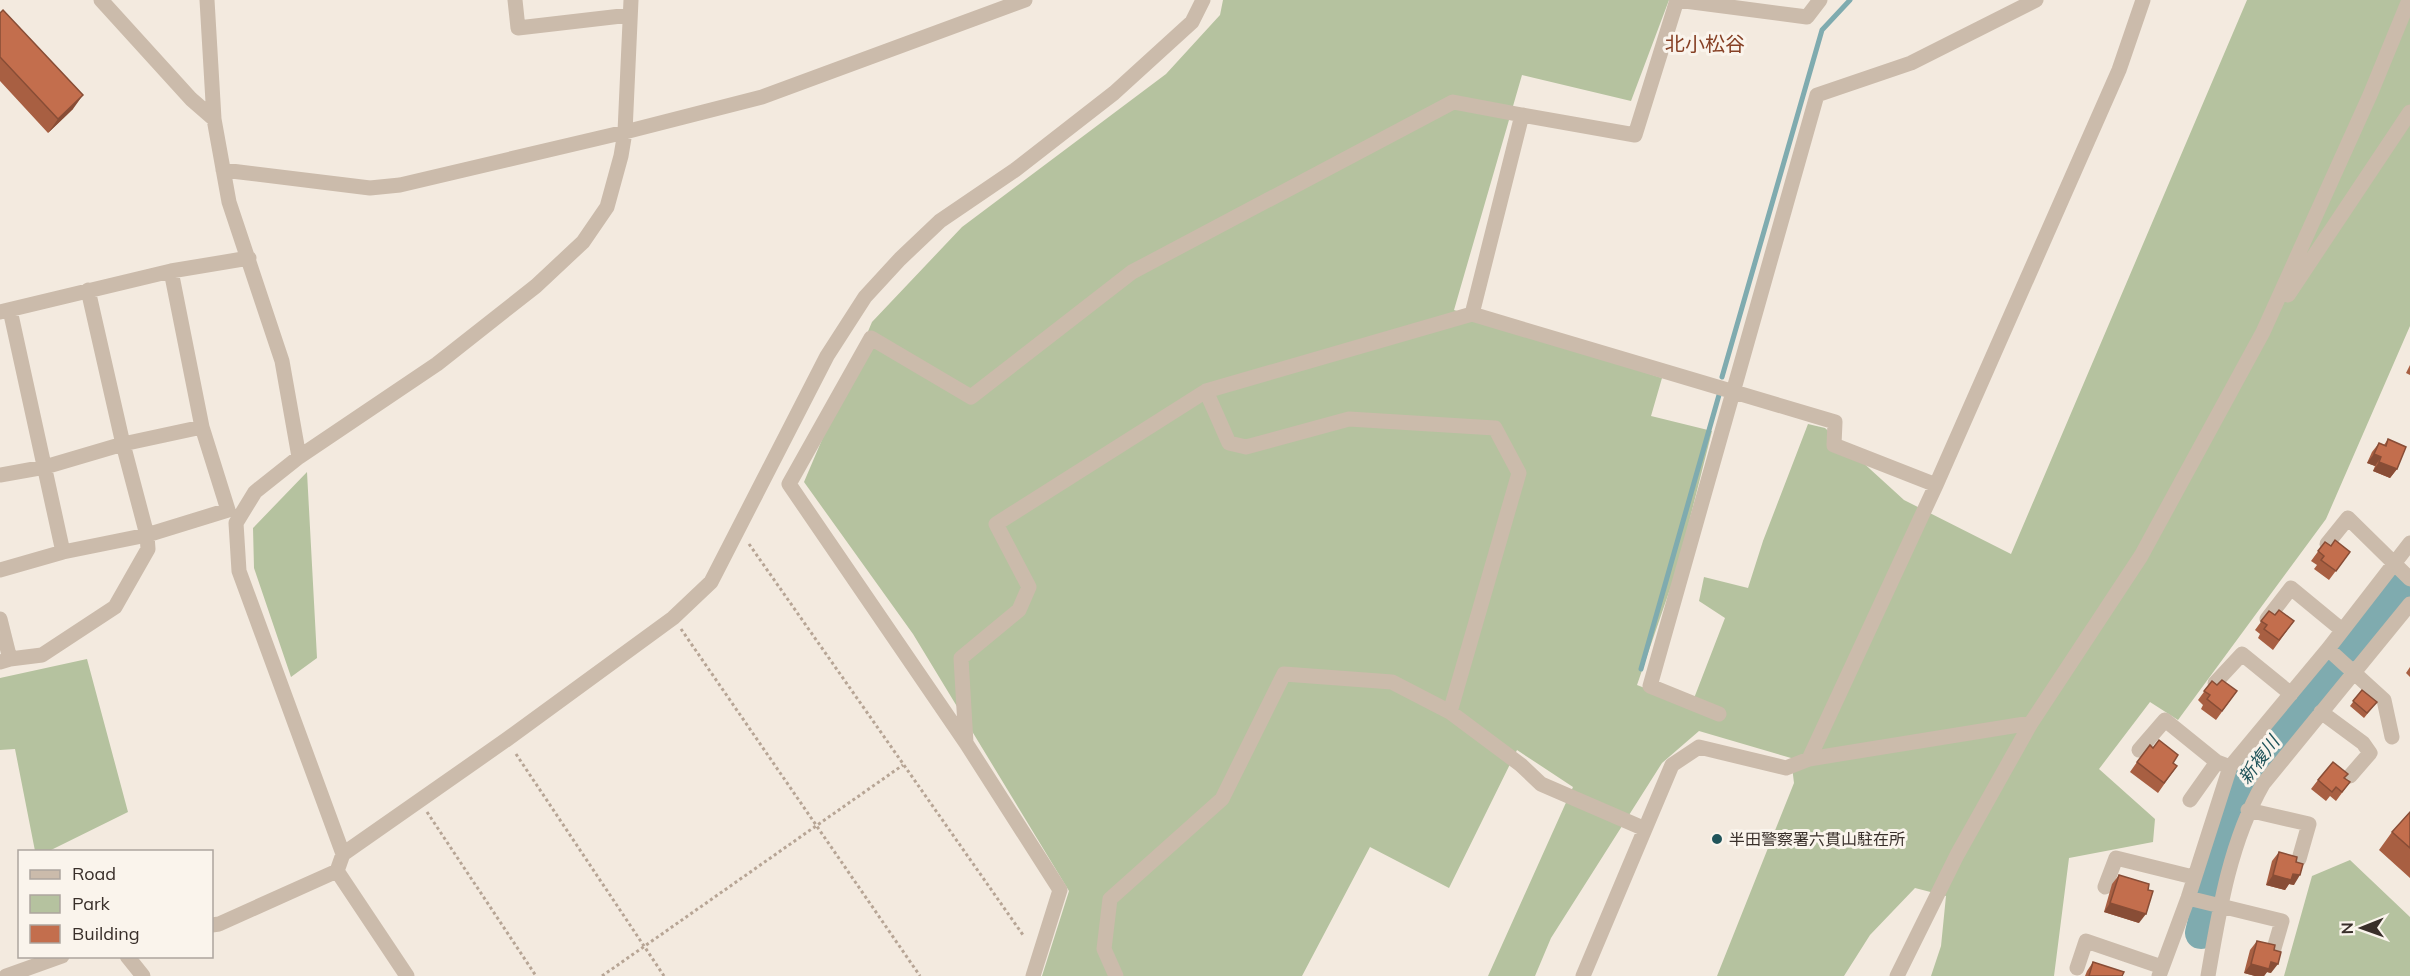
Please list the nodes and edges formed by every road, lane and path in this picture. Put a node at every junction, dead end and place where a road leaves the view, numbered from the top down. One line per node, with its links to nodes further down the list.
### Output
1 (101, 0): 13 (street)
2 (207, 0): 13 (street)
3 (515, 0): 10 (street)
4 (1025, 0): 14 (street)
5 (1203, 0): 30 (street)
6 (1820, 0): 12 (street)
7 (2036, 0): 23 (street)
8 (2143, 0): 29 (street)
9 (2409, 0): 21 (street)
10 (631, 8): 14 (street)
11 (2410, 112): 21 (street)
12 (1522, 115): 20 (street); 54 (street)
13 (214, 119): 15 (street)
14 (625, 132): 15 (street); 26 (street)
15 (223, 170): 16 (street)
16 (249, 258): 17 (street); 26 (street)
17 (171, 271): 18 (street); 24 (street)
18 (88, 290): 19 (street); 25 (street)
19 (5, 311): 27 (street)
20 (1472, 314): 22 (street); 23 (street)
21 (2263, 332): 51 (street)
22 (1206, 392): 49 (street); 54 (street)
23 (1733, 393): 29 (street); 50 (street)
24 (202, 427): 25 (street); 31 (street)
25 (123, 444): 27 (street); 31 (street)
26 (299, 457): 65 (street)
27 (45, 467): 28 (street); 34 (street)
28 (0, 476)
29 (1936, 485): 56 (street)
30 (740, 530): 39 (street); 57 (path)
31 (147, 535): 34 (street); 44 (street)
32 (2410, 543): 35 (street)
33 (2327, 544): 35 (street)
34 (63, 552): 36 (street)
35 (2394, 565): 37 (street); 42 (street)
36 (0, 570)
37 (2410, 579)
38 (2410, 604): 45 (street)
39 (673, 618): 53 (street); 63 (path)
40 (0, 619): 44 (street)
41 (2267, 619): 42 (street)
42 (2342, 630): 43 (street)
43 (2328, 649): 45 (street); 47 (street)
44 (5, 661)
45 (2355, 671): 48 (street); 52 (street)
46 (2215, 682): 47 (street)
47 (2291, 694): 58 (street)
48 (2320, 711): 59 (street); 62 (street)
49 (1450, 712): 64 (street); 88 (street)
50 (1719, 714)
51 (2031, 723): 56 (street); 90 (street)
52 (2392, 737)
53 (506, 740): 61 (street); 74 (path)
54 (966, 743): 87 (street)
55 (2139, 750): 58 (street)
56 (1809, 759): 64 (street)
57 (903, 764): 63 (path); 73 (path)
58 (2223, 765): 60 (street); 68 (street)
59 (2350, 776)
60 (2190, 800)
61 (420, 801): 65 (street); 83 (path)
62 (2248, 810): 66 (street); 71 (street)
63 (816, 826): 74 (path); 86 (path)
64 (1645, 829): 89 (street)
65 (343, 854): 67 (street)
66 (2299, 860)
67 (337, 871): 72 (street); 82 (street)
68 (2193, 877): 69 (street); 70 (street)
69 (2105, 887)
70 (2188, 898): 71 (street); 79 (street)
71 (2220, 905): 75 (street); 91 (street)
72 (213, 925)
73 (1023, 935)
74 (644, 946): 84 (path); 85 (path)
75 (2274, 952)
76 (59, 958): 80 (street)
77 (128, 958): 81 (street)
78 (2077, 968): 79 (street)
79 (2160, 972)
80 (6, 976)
81 (143, 976)
82 (407, 976)
83 (536, 976)
84 (603, 976)
85 (664, 976)
86 (920, 976)
87 (1033, 976)
88 (1116, 976)
89 (1583, 976)
90 (1897, 976)
91 (2208, 976)

